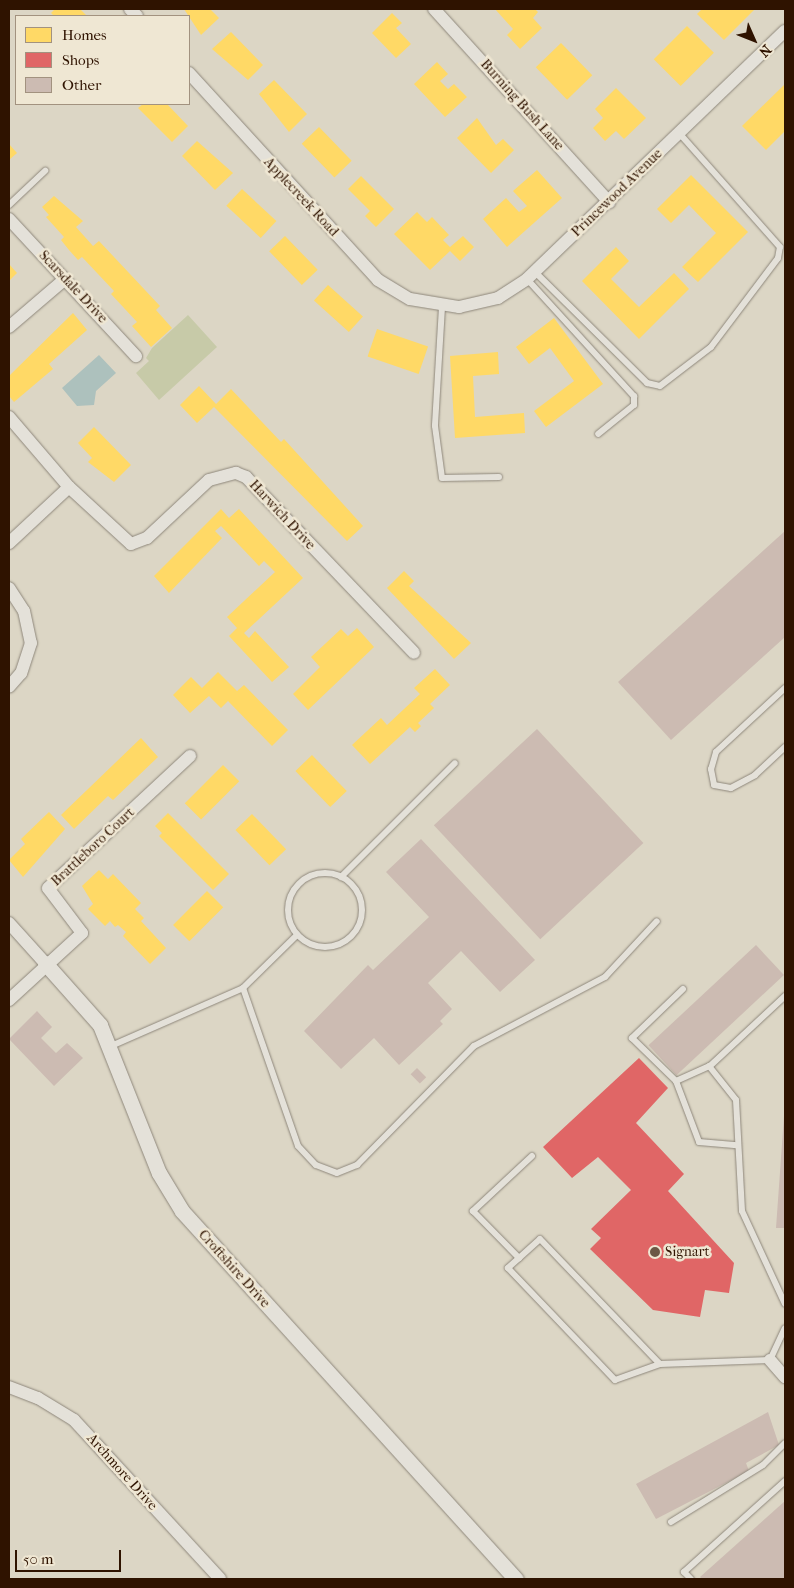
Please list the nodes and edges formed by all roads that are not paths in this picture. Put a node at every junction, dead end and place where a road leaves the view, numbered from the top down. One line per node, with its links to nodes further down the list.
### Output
1 (434, 9): 6 (street, Burning Bush Lane)
2 (785, 31): 4 (street, Princewood Avenue)
3 (190, 75): 11 (street, Applecreek Road)
4 (680, 133): 6 (street, Princewood Avenue); 9 (lane)
5 (45, 172): 7 (lane)
6 (609, 202): 9 (street, Princewood Avenue)
7 (9, 205)
8 (9, 219): 10 (street, Scarsdale Drive)
9 (531, 275): 12 (street, Princewood Avenue); 16 (lane)
10 (65, 279): 13 (street); 14 (street, Scarsdale Drive)
11 (425, 304): 12 (street, Princewood Avenue)
12 (442, 307): 17 (lane)
13 (9, 327)
14 (136, 356)
15 (9, 417): 18 (street, Harwich Drive)
16 (598, 434)
17 (499, 477)
18 (70, 487): 19 (street); 21 (street, Harwich Drive)
19 (9, 543)
20 (9, 588): 22 (street)
21 (414, 653)
22 (9, 688)
23 (785, 688): 24 (lane)
24 (785, 748)
25 (190, 756): 31 (street, Brattleboro Court)
26 (455, 764): 27 (lane)
27 (341, 877): 30 (lane); 30 (lane)
28 (657, 921): 32 (lane)
29 (9, 923): 31 (street, Croftshire Drive)
30 (297, 935): 32 (lane)
31 (45, 963): 35 (street); 36 (street, Croftshire Drive)
32 (243, 988): 36 (lane)
33 (683, 989): 38 (lane)
34 (785, 996): 37 (lane)
35 (9, 1000)
36 (112, 1046): 52 (street, Croftshire Drive)
37 (710, 1066): 38 (lane); 39 (lane)
38 (676, 1081): 39 (lane)
39 (736, 1145): 42 (lane)
40 (532, 1156): 41 (lane)
41 (519, 1258): 45 (lane); 45 (lane)
42 (785, 1304)
43 (785, 1328): 44 (lane)
44 (770, 1360): 45 (lane); 46 (street)
45 (660, 1364)
46 (785, 1377)
47 (9, 1387): 51 (street, Archmore Drive)
48 (785, 1443): 50 (lane)
49 (785, 1481): 53 (lane)
50 (671, 1522)
51 (220, 1579)
52 (516, 1579)
53 (691, 1579)

